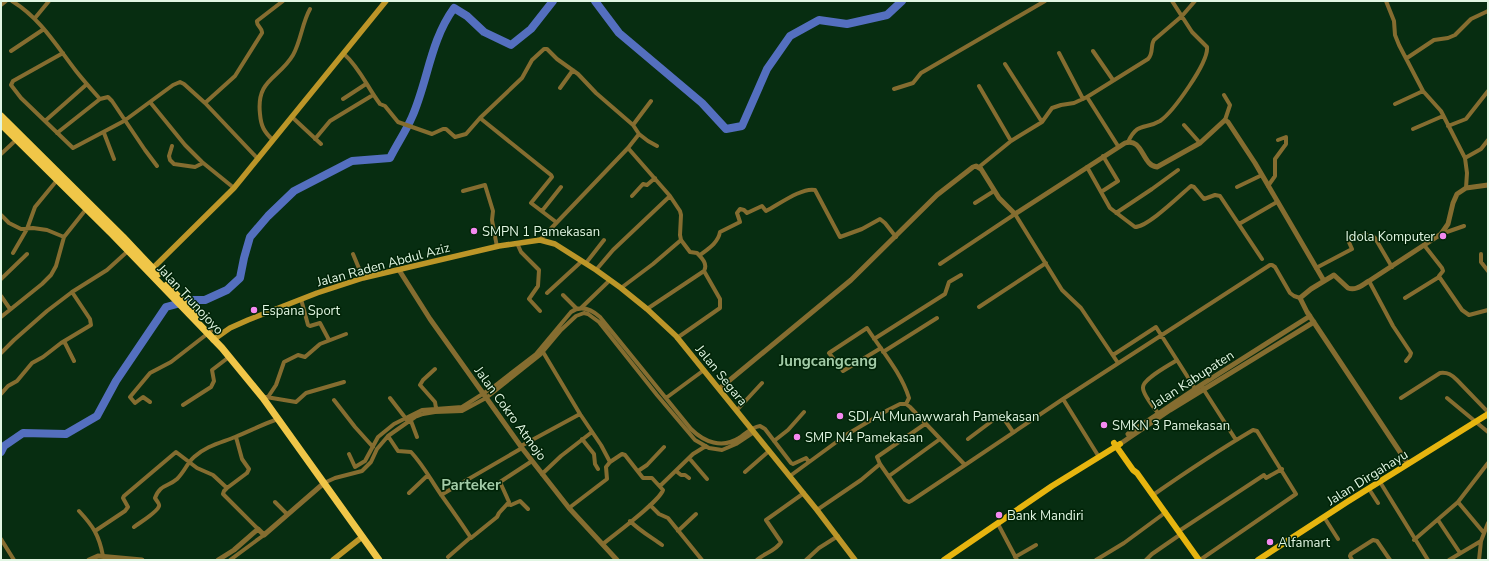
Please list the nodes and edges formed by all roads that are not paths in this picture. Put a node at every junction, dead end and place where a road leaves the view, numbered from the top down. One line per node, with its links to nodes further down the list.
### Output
1 (6, 1): 10 (street)
2 (12, 1): 14 (street)
3 (49, 1): 14 (street)
4 (283, 1): 39 (street)
5 (386, 1): 19 (main road)
6 (1045, 1): 29 (street)
7 (1172, 1): 13 (street)
8 (1194, 1): 13 (street)
9 (1388, 2): 21 (street)
10 (1, 6)
11 (310, 9): 59 (street)
12 (1488, 11): 21 (street)
13 (1182, 16): 24 (street); 63 (street)
14 (35, 18): 15 (street)
15 (44, 29): 16 (street); 18 (street)
16 (11, 51)
17 (1093, 51): 24 (street)
18 (63, 54): 25 (street); 46 (street)
19 (344, 54): 26 (street); 43 (main road)
20 (1059, 54): 34 (street)
21 (1407, 58): 30 (street)
22 (1005, 64): 48 (street)
23 (573, 70): 28 (street); 44 (street); 51 (street)
24 (1113, 80): 34 (street)
25 (87, 84): 35 (street); 46 (street)
26 (366, 84): 32 (street); 36 (street)
27 (978, 86): 62 (street)
28 (560, 88)
29 (894, 89)
30 (1423, 91): 40 (street); 42 (street)
31 (1488, 91): 52 (street)
32 (373, 95): 44 (street); 57 (street)
33 (1224, 95): 45 (street)
34 (1085, 98): 48 (street); 68 (street)
35 (100, 99): 47 (street); 54 (street)
36 (343, 99)
37 (651, 101): 51 (street)
38 (150, 102): 39 (street); 47 (street); 75 (street)
39 (205, 103): 73 (street)
40 (1395, 104)
41 (1, 116): 81 (highway, Jalan Trunojoyo)
42 (1443, 116): 52 (street); 53 (street)
43 (292, 117): 57 (street); 59 (main road)
44 (480, 118): 97 (street)
45 (1225, 120): 64 (street); 80 (street)
46 (45, 121): 54 (street)
47 (124, 121): 55 (street); 76 (street)
48 (1042, 122): 62 (street)
49 (1, 124): 58 (highway, Jalan Trunojoyo)
50 (1184, 124): 64 (street)
51 (633, 125): 56 (street)
52 (1448, 126): 72 (street)
53 (1413, 129)
54 (57, 133): 55 (street)
55 (104, 133): 74 (street)
56 (639, 134): 67 (street); 69 (street)
57 (315, 139): 65 (street)
58 (16, 140): 70 (street); 81 (highway, Jalan Trunojoyo)
59 (273, 140): 73 (main road)
60 (1278, 140): 84 (street)
61 (1488, 140): 72 (street)
62 (1011, 141): 77 (street)
63 (1128, 142): 64 (street); 68 (street)
64 (1200, 143)
65 (321, 144)
66 (172, 146): 75 (street)
67 (657, 146)
68 (1118, 146): 71 (street)
69 (628, 148): 82 (street); 101 (street)
70 (1, 154)
71 (1103, 156): 78 (street); 91 (street)
72 (1465, 158): 88 (street)
73 (258, 159): 87 (main road)
74 (114, 160)
75 (203, 163): 87 (street)
76 (157, 166)
77 (978, 167): 90 (street); 107 (street)
78 (1086, 167): 91 (street); 99 (street)
79 (1178, 170): 98 (street)
80 (1262, 175): 84 (street); 86 (street)
81 (59, 178): 96 (highway, Jalan Trunojoyo); 104 (street)
82 (655, 178): 92 (street); 93 (street)
83 (1488, 185): 88 (street)
84 (1268, 186): 94 (street)
85 (561, 187): 97 (street)
86 (1237, 187)
87 (234, 188): 126 (main road)
88 (1466, 188): 105 (street)
89 (463, 191): 113 (street)
90 (994, 191): 95 (street); 99 (street)
91 (1101, 192): 98 (street)
92 (632, 196)
93 (670, 196): 110 (street); 128 (street)
94 (1277, 202): 102 (street); 125 (street)
95 (975, 203)
96 (88, 207): 106 (street); 114 (highway, Jalan Trunojoyo)
97 (542, 211): 101 (street)
98 (1116, 212): 102 (street)
99 (1015, 214): 122 (street); 123 (street)
100 (1, 215): 104 (street)
101 (556, 222): 108 (street)
102 (1239, 224): 120 (street)
103 (1464, 226): 105 (street)
104 (27, 229): 106 (street); 115 (street)
105 (1441, 234): 112 (street)
106 (64, 237): 147 (street)
107 (896, 237): 119 (street); 180 (street)
108 (540, 240): 111 (main road, Jalan Raden Abdul Aziz); 121 (main road, Jalan Segara)
109 (604, 240): 121 (street)
110 (681, 240): 119 (street); 138 (street)
111 (517, 243): 113 (main road, Jalan Raden Abdul Aziz); 151 (street)
112 (1424, 245): 124 (street); 132 (street)
113 (497, 247): 127 (main road, Jalan Raden Abdul Aziz)
114 (130, 249): 126 (highway, Jalan Trunojoyo); 139 (street)
115 (13, 253)
116 (27, 254): 134 (street)
117 (353, 254): 133 (street)
118 (1481, 254): 130 (street)
119 (700, 255): 129 (street)
120 (1262, 259)
121 (584, 262): 128 (main road, Jalan Segara); 140 (street)
122 (1046, 263): 146 (street); 168 (street)
123 (940, 264)
124 (1392, 267): 125 (street); 137 (street)
125 (1316, 268): 136 (street)
126 (153, 269): 157 (highway, Jalan Trunojoyo)
127 (400, 270): 133 (main road, Jalan Raden Abdul Aziz); 183 (street, Jalan Cokro Atmojo)
128 (596, 270): 135 (main road, Jalan Segara)
129 (704, 271): 148 (street); 161 (street)
130 (1488, 271)
131 (961, 275): 162 (street)
132 (1439, 277): 144 (street); 150 (street)
133 (363, 278): 145 (main road, Jalan Raden Abdul Aziz)
134 (1, 279)
135 (610, 280): 138 (main road, Jalan Segara); 149 (street)
136 (1324, 281): 137 (street); 143 (street)
137 (1369, 282): 173 (street)
138 (621, 288): 148 (main road, Jalan Segara)
139 (72, 292): 164 (street); 167 (street)
140 (547, 293)
141 (563, 295): 149 (street)
142 (1, 296): 147 (street)
143 (1300, 298): 152 (street); 159 (street)
144 (1405, 298)
145 (301, 299): 160 (main road, Jalan Raden Abdul Aziz); 163 (street)
146 (978, 307)
147 (10, 309): 153 (street)
148 (647, 309): 161 (main road, Jalan Segara)
149 (579, 310): 156 (street); 188 (street)
150 (1488, 310)
151 (540, 312)
152 (1310, 316): 155 (street); 179 (street, Jalan Kabupaten)
153 (1, 317)
154 (937, 318): 165 (street)
155 (1314, 322): 179 (street, Jalan Kabupaten); 234 (street)
156 (560, 329): 166 (street); 170 (street)
157 (209, 332): 160 (highway, Jalan Trunojoyo); 191 (street)
158 (346, 334): 163 (street)
159 (1162, 335): 168 (street); 171 (street); 174 (street)
160 (215, 338): 169 (highway, Jalan Trunojoyo)
161 (677, 338): 176 (main road, Jalan Segara)
162 (874, 339): 165 (street); 165 (street)
163 (329, 340): 184 (street)
164 (64, 341): 172 (street); 182 (street)
165 (882, 350): 192 (street)
166 (543, 352): 170 (street); 200 (street)
167 (1, 353)
168 (1113, 355): 174 (street)
169 (229, 357): 184 (highway, Jalan Trunojoyo); 193 (street)
170 (531, 360): 183 (street)
171 (1177, 360): 181 (street); 198 (street)
172 (74, 361)
173 (1406, 361)
174 (1118, 363): 189 (street)
175 (435, 369): 194 (street)
176 (704, 370): 180 (main road, Jalan Segara); 188 (street)
177 (344, 382): 184 (street)
178 (762, 383): 195 (street)
179 (1203, 387): 181 (street, Jalan Kabupaten); 215 (street)
180 (719, 389): 195 (main road, Jalan Segara)
181 (1196, 392): 198 (street, Jalan Kabupaten); 217 (street, Jalan Kabupaten)
182 (1, 394)
183 (485, 396): 194 (street); 196 (street); 220 (street, Jalan Cokro Atmojo)
184 (265, 398): 201 (highway, Jalan Trunojoyo)
185 (390, 398): 202 (street)
186 (1401, 398): 199 (street)
187 (1446, 398): 203 (street)
188 (664, 399): 218 (street)
189 (1063, 399): 207 (street); 225 (street)
190 (334, 400): 219 (street)
191 (150, 402)
192 (907, 403): 204 (street); 230 (street)
193 (183, 405)
194 (436, 408): 196 (street)
195 (737, 410): 205 (main road, Jalan Segara)
196 (431, 411): 202 (street)
197 (804, 412): 216 (street)
198 (1158, 413): 217 (street, Jalan Kabupaten)
199 (1488, 413): 203 (main road, Jalan Dirgahayu)
200 (580, 414): 206 (street); 220 (street)
201 (276, 417): 209 (street); 250 (highway)
202 (408, 420): 210 (street); 211 (street); 219 (street)
203 (1476, 422): 208 (street); 234 (main road, Jalan Dirgahayu)
204 (925, 424): 213 (street); 233 (street)
205 (753, 430): 216 (street); 218 (street); 222 (main road, Jalan Segara)
206 (592, 432): 212 (street); 229 (street)
207 (1013, 432): 214 (street); 235 (street)
208 (1488, 432)
209 (236, 436): 231 (street); 252 (street)
210 (388, 436): 242 (street); 244 (street)
211 (417, 437)
212 (582, 439): 237 (street); 243 (street)
213 (940, 439): 235 (street); 246 (street)
214 (968, 439)
215 (1236, 440): 238 (street); 257 (street)
216 (774, 441): 223 (street)
217 (1117, 443): 225 (main road, Jalan Kabupaten); 257 (main road)
218 (708, 444): 226 (street)
219 (373, 447): 236 (street)
220 (521, 447): 228 (street, Jalan Cokro Atmojo); 256 (street)
221 (664, 447): 239 (street)
222 (769, 451): 227 (main road, Jalan Segara); 241 (street)
223 (782, 452): 227 (street); 230 (street)
224 (349, 454): 236 (street)
225 (1098, 456): 274 (main road, Jalan Kabupaten)
226 (689, 458): 240 (street); 248 (street)
227 (775, 458): 245 (main road, Jalan Segara)
228 (532, 461): 243 (street, Jalan Cokro Atmojo); 261 (street)
229 (610, 462): 239 (street); 263 (street)
230 (809, 462): 245 (street)
231 (189, 463): 252 (street); 275 (street); 277 (street)
232 (1488, 463): 259 (street)
233 (880, 464): 246 (street); 265 (street)
234 (1408, 464): 249 (main road, Jalan Dirgahayu)
235 (965, 465): 246 (street)
236 (355, 467): 242 (street)
237 (598, 469)
238 (1282, 469): 279 (street); 313 (street)
239 (638, 471): 251 (street)
240 (676, 471): 247 (street); 251 (street)
241 (745, 472)
242 (356, 473): 250 (street)
243 (542, 474): 263 (street, Jalan Cokro Atmojo)
244 (428, 475): 254 (street); 256 (street)
245 (790, 476): 255 (main road, Jalan Segara)
246 (889, 476)
247 (689, 478)
248 (708, 478)
249 (1380, 482): 253 (main road, Jalan Dirgahayu); 287 (street)
250 (324, 483): 268 (street); 283 (highway)
251 (660, 486): 262 (street)
252 (228, 488): 276 (street)
253 (1369, 489): 260 (street); 270 (main road, Jalan Dirgahayu)
254 (409, 492)
255 (804, 493): 265 (main road, Jalan Segara); 307 (street)
256 (442, 495): 284 (street)
257 (1153, 495): 267 (main road)
258 (275, 502): 268 (street)
259 (1458, 502): 271 (street); 280 (street)
260 (1378, 503)
261 (507, 504): 264 (street); 284 (street)
262 (650, 505): 272 (street); 278 (street)
263 (569, 508): 290 (street, Jalan Cokro Atmojo)
264 (528, 509)
265 (818, 510): 282 (main road, Jalan Segara)
266 (79, 511): 277 (street)
267 (1166, 512): 279 (main road); 311 (street)
268 (287, 514): 281 (street)
269 (696, 514): 278 (street)
270 (1324, 517): 286 (street); 314 (main road, Jalan Dirgahayu)
271 (1438, 520): 287 (street); 293 (street)
272 (630, 521): 290 (street); 291 (street)
273 (1488, 523): 280 (street)
274 (998, 524): 296 (street); 310 (main road, Jalan Kabupaten)
275 (134, 527)
276 (258, 529): 281 (street); 288 (street)
277 (95, 530): 294 (street)
278 (678, 531): 306 (street)
279 (1180, 533): 312 (street); 313 (main road)
280 (1484, 533): 289 (street)
281 (264, 535): 288 (street)
282 (838, 536): 308 (street); 309 (main road, Jalan Segara)
283 (362, 537): 303 (main road); 304 (highway)
284 (471, 537): 295 (street)
285 (1, 539): 298 (street)
286 (1338, 539)
287 (1414, 540): 317 (street)
288 (250, 541): 301 (street); 302 (street)
289 (1481, 541): 293 (street); 319 (street)
290 (603, 544): 305 (street, Jalan Cokro Atmojo)
291 (662, 545)
292 (1036, 546): 296 (street)
293 (1460, 553): 318 (street)
294 (103, 556): 297 (street); 299 (street)
295 (448, 557)
296 (1016, 558)
297 (111, 559): 300 (street)
298 (14, 560)
299 (89, 560)
300 (142, 560)
301 (218, 560)
302 (230, 560)
303 (333, 560)
304 (379, 560)
305 (617, 560)
306 (702, 560)
307 (757, 560)
308 (806, 560)
309 (855, 560)
310 (944, 560)
311 (1096, 560)
312 (1146, 560)
313 (1199, 560)
314 (1258, 560)
315 (1352, 560): 316 (street)
316 (1390, 560)
317 (1428, 560)
318 (1450, 560)
319 (1480, 560)

